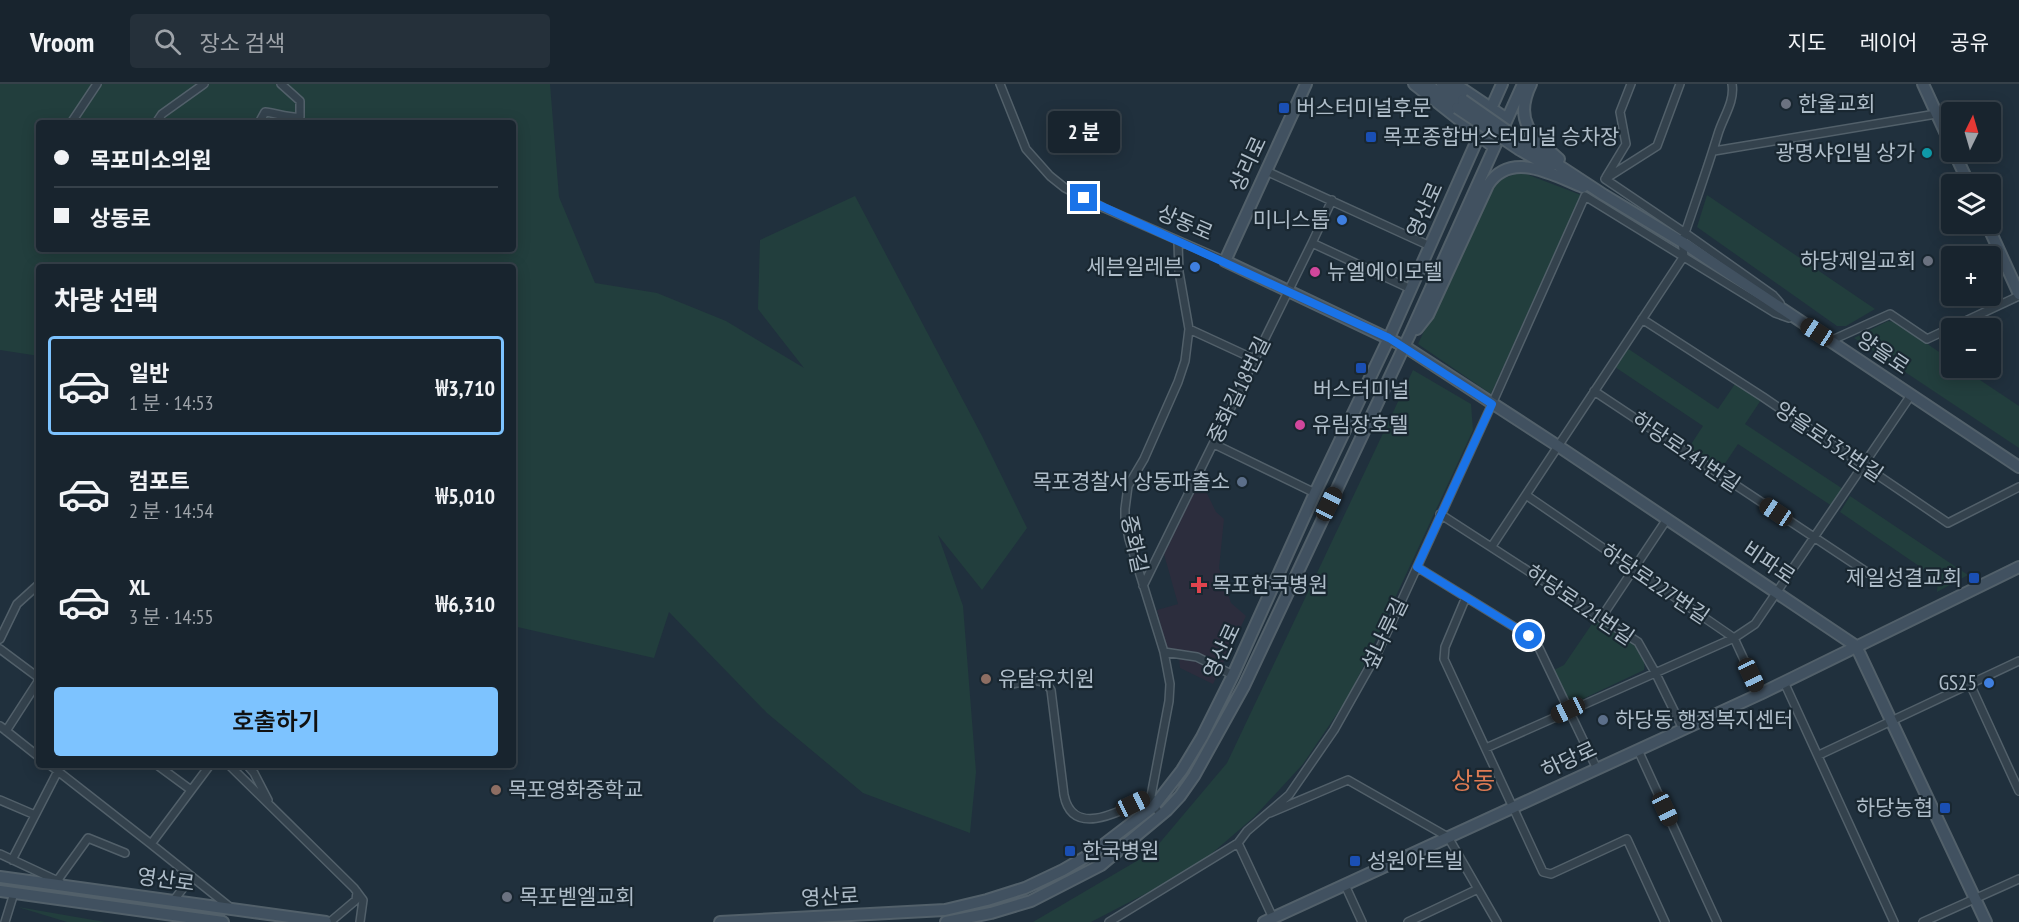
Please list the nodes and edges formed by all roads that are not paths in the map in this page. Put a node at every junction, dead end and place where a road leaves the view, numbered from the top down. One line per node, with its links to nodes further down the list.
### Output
1 (97, 84): 21 (street)
2 (204, 84): 22 (street)
3 (281, 84): 23 (street)
4 (1000, 84): 34 (street, 상동로)
5 (1306, 84): 28 (street, 상리로)
6 (1414, 84): 25 (street)
7 (1427, 84): 17 (street)
8 (1442, 84): 17 (street)
9 (1455, 84): 18 (street)
10 (1502, 84): 18 (street, 영산로)
11 (1523, 84): 20 (street, 영산로)
12 (1531, 84): 30 (street)
13 (1631, 84): 29 (street)
14 (1680, 84): 29 (street)
15 (1732, 84): 27 (street)
16 (1923, 84): 19 (street)
17 (1460, 104): 30 (street, 양을로, bridge)
18 (1492, 108): 20 (street); 25 (street, 영산로)
19 (1936, 114): 24 (street); 27 (street)
20 (1507, 119): 26 (street, 영산로)
21 (73, 120)
22 (158, 120)
23 (261, 120)
24 (1941, 124)
25 (1479, 136): 26 (street); 36 (street, 영산로)
26 (1494, 147): 47 (street, 영산로)
27 (1714, 152): 33 (street)
28 (1266, 171): 31 (street); 38 (street, 상리로)
29 (1605, 179): 33 (street)
30 (1604, 195): 33 (street, 양을로); 47 (street)
31 (1332, 200): 35 (street, 중화길18번길); 36 (street)
32 (1992, 234): 41 (street)
33 (1684, 237): 37 (street); 43 (street, 양을로)
34 (1178, 242): 38 (street, 상동로); 44 (street, 중화길)
35 (1312, 243): 39 (street); 40 (street, 중화길18번길)
36 (1430, 246): 39 (street, 영산로)
37 (1683, 256): 42 (street); 43 (street); 51 (street, 섶나루길)
38 (1225, 261): 40 (street, 상동로)
39 (1411, 289): 45 (street, 영산로)
40 (1287, 291): 45 (street, 상동로); 48 (street, 중화길18번길)
41 (2019, 295): 46 (street)
42 (1642, 319): 49 (street); 54 (street, 양을로532번길)
43 (1804, 323): 46 (street, 양을로)
44 (1189, 329): 48 (street); 67 (street, 중화길)
45 (1389, 338): 47 (street, 상동로); 57 (street, 영산로)
46 (1830, 340): 50 (street, 양을로)
47 (1404, 346): 51 (street, 비파로); 103 (street, 영산로)
48 (1254, 359): 52 (street, 중화길18번길)
49 (1594, 391): 53 (street); 61 (street, 하당로241번길)
50 (1911, 395): 54 (street); 55 (street, 양을로)
51 (1492, 404): 53 (street, 비파로); 59 (street, 섶나루길)
52 (1214, 444): 57 (street); 67 (street, 중화길18번길)
53 (1558, 446): 58 (street); 60 (street, 비파로)
54 (1863, 466): 56 (street, 양을로532번길); 61 (street)
55 (2019, 466)
56 (2019, 487)
57 (1315, 493): 79 (street, 영산로)
58 (1526, 495): 62 (street); 65 (street, 하당로227번길)
59 (1440, 514): 62 (street, 하당로221번길); 63 (street, 섶나루길)
60 (1668, 519): 65 (street); 69 (street, 비파로)
61 (1815, 538): 66 (street, 하당로241번길); 69 (street)
62 (1492, 546): 71 (street, 하당로221번길)
63 (1417, 567): 70 (street); 107 (street, 섶나루길)
64 (2019, 567): 74 (street, 하당로)
65 (1634, 569): 71 (street); 72 (street, 하당로227번길)
66 (1868, 573)
67 (1143, 586): 76 (street, 중화길)
68 (36, 587): 73 (street)
69 (1778, 592): 72 (street); 74 (street, 비파로)
70 (1466, 597): 86 (street); 90 (street)
71 (1601, 618): 78 (street, 하당로221번길)
72 (1734, 638): 78 (street); 85 (street)
73 (0, 639)
74 (1856, 646): 81 (street, 하당로); 87 (street, 비파로)
75 (0, 649): 80 (street)
76 (1164, 652): 79 (street); 103 (street, 중화길)
77 (2019, 661): 84 (street)
78 (1655, 672): 86 (street); 89 (street, 하당로221번길)
79 (1233, 675): 103 (street, 영산로)
80 (36, 677)
81 (1784, 682): 85 (street, 하당로); 93 (street)
82 (36, 683): 88 (street)
83 (1011, 684): 103 (street)
84 (1970, 684): 87 (street); 101 (street)
85 (1760, 694): 89 (street, 하당로)
86 (1568, 710): 90 (street); 99 (street)
87 (1892, 721): 93 (street); 124 (street, 비파로)
88 (3, 728): 92 (street)
89 (1683, 729): 91 (street, 하당로)
90 (1486, 748): 104 (street)
91 (1638, 750): 99 (street, 하당로); 139 (street)
92 (36, 754)
93 (1819, 755): 140 (street)
94 (59, 768): 106 (street); 110 (street)
95 (161, 768): 100 (street)
96 (208, 768): 100 (street)
97 (232, 768): 105 (street)
98 (250, 768): 105 (street)
99 (1597, 769): 104 (street, 하당로)
100 (191, 790): 110 (street)
101 (2019, 791)
102 (0, 800): 106 (street)
103 (1156, 806): 132 (street, 영산로); 133 (street, 영산로)
104 (1513, 807): 108 (street, 하당로); 138 (street)
105 (271, 808): 122 (street)
106 (35, 814): 113 (street)
107 (1267, 814): 108 (street); 109 (street, 섶나루길)
108 (1448, 837): 118 (street, 하당로); 120 (street)
109 (1238, 843): 127 (street); 134 (street, 섶나루길)
110 (151, 844): 114 (street)
111 (125, 853): 117 (street)
112 (0, 854): 113 (street)
113 (12, 860): 117 (street)
114 (192, 877): 125 (street); 126 (street)
115 (0, 878): 119 (street, 영산로)
116 (2019, 879): 124 (street)
117 (57, 881): 119 (street)
118 (1345, 885): 127 (street, 하당로); 135 (street)
119 (90, 888): 125 (street, 영산로)
120 (1478, 889): 136 (street); 137 (street)
121 (0, 891): 123 (street, 영산로)
122 (357, 892): 130 (street); 131 (street)
123 (14, 893): 128 (street); 129 (street, 영산로)
124 (1975, 898): 141 (street); 142 (street, 비파로)
125 (173, 901): 126 (street, 영산로)
126 (232, 909): 130 (street, 영산로)
127 (1271, 921)
128 (5, 922)
129 (223, 922)
130 (328, 922)
131 (360, 922)
132 (720, 922)
133 (946, 922)
134 (1109, 922)
135 (1362, 922)
136 (1408, 922)
137 (1497, 922)
138 (1665, 922)
139 (1718, 922)
140 (1894, 922)
141 (1923, 922)
142 (1986, 922)

